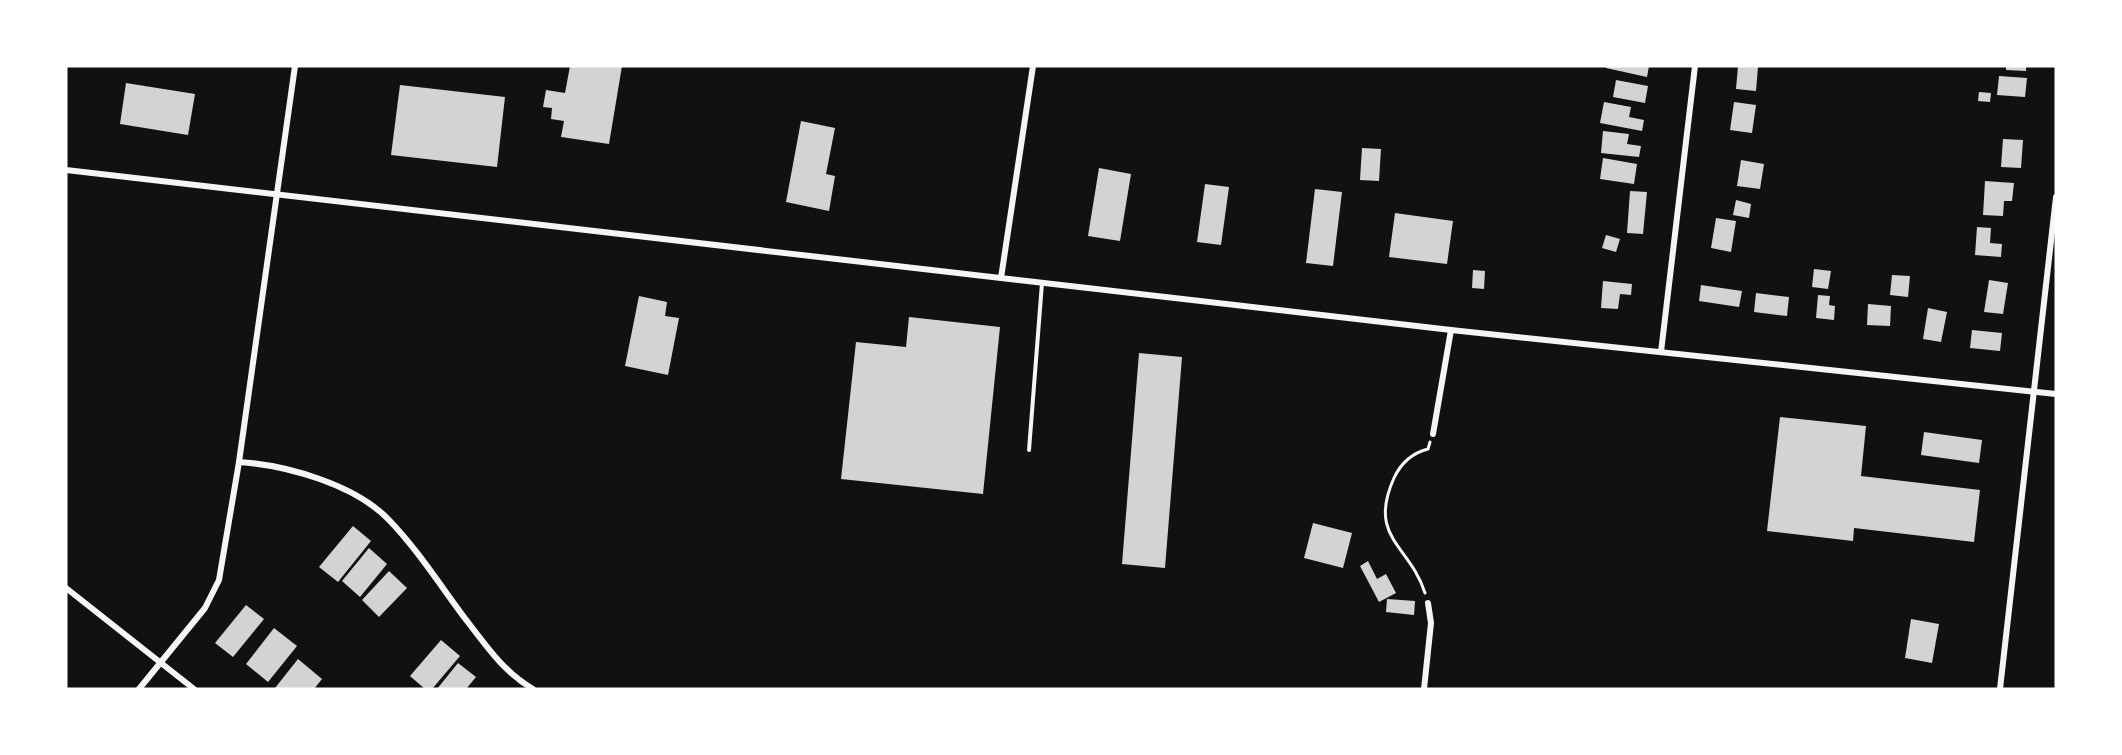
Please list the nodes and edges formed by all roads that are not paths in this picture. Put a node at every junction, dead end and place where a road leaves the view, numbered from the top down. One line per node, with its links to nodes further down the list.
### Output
1 (295, 66): 5 (street)
2 (1033, 66): 7 (street)
3 (1695, 66): 10 (street)
4 (66, 170): 5 (street)
5 (278, 193): 7 (street); 15 (street)
6 (2056, 197): 11 (street)
7 (1001, 278): 8 (street)
8 (1042, 282): 9 (street); 14 (lane)
9 (1451, 330): 10 (street); 13 (street)
10 (1661, 352): 11 (street)
11 (2033, 391): 12 (street); 23 (street)
12 (2056, 394)
13 (1433, 435)
14 (1029, 450)
15 (239, 462): 18 (street); 21 (street)
16 (66, 588): 18 (street)
17 (1428, 603): 22 (street)
18 (161, 662): 19 (street); 20 (street)
19 (139, 689)
20 (194, 689)
21 (533, 689)
22 (1424, 689)
23 (2000, 689)

